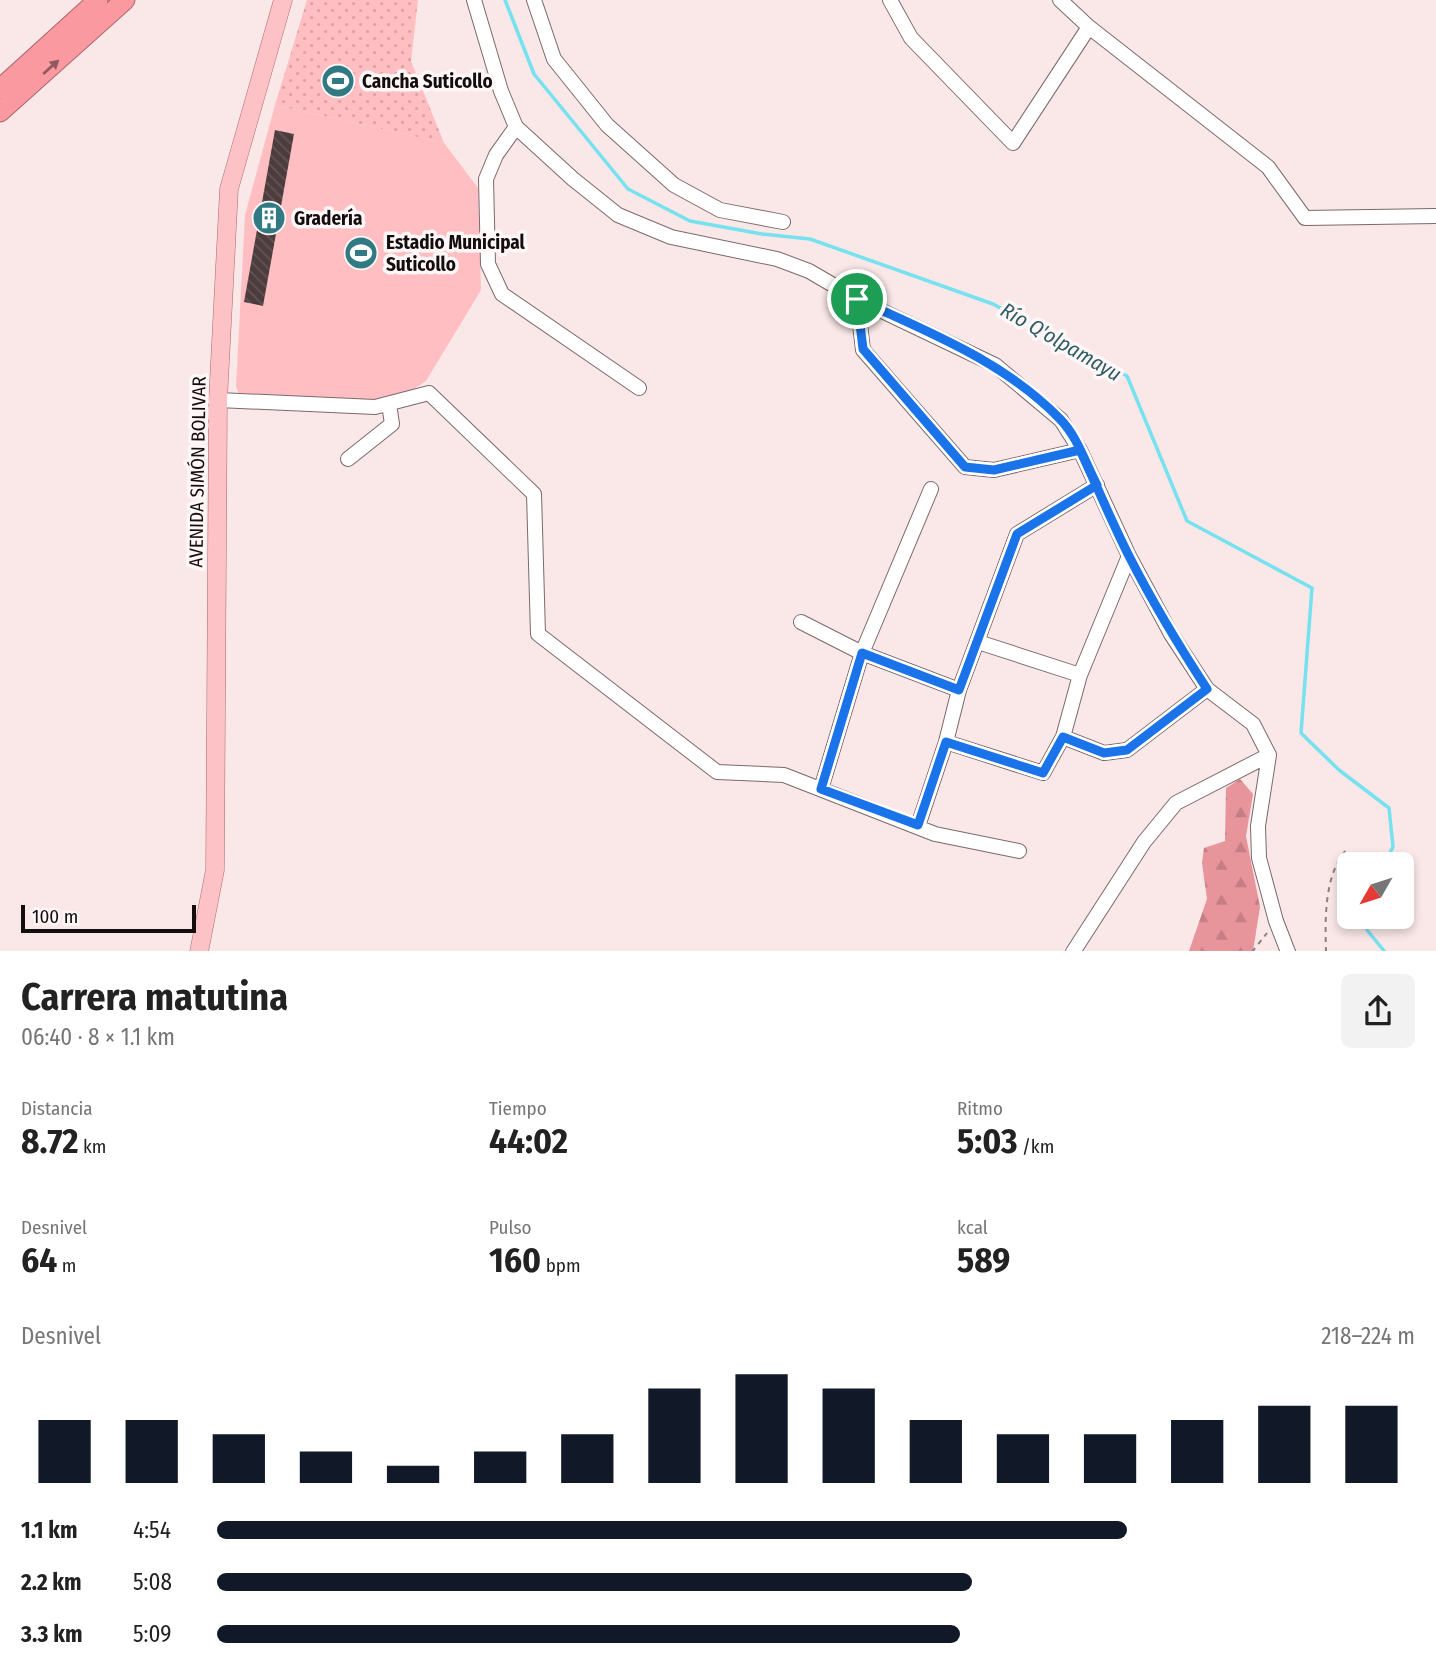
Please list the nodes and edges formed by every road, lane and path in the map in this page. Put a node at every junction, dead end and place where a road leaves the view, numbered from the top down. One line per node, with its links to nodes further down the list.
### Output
1 (98, 0): 9 (highway)
2 (125, 0): 10 (highway, one-way to 2)
3 (283, 0): 16 (main road, AVENIDA SIMÓN BOLIVAR)
4 (474, 0): 11 (street)
5 (534, 0): 13 (street)
6 (890, 0): 8 (street)
7 (1060, 0): 8 (street)
8 (1089, 27): 12 (street)
9 (0, 89)
10 (0, 112)
11 (516, 127): 14 (street); 15 (street)
12 (1436, 216)
13 (783, 222)
14 (857, 299): 18 (street); 18 (street)
15 (639, 388)
16 (218, 400): 17 (street); 37 (main road, AVENIDA SIMÓN BOLIVAR)
17 (390, 404): 19 (street); 32 (street)
18 (1080, 450): 20 (street)
19 (348, 459)
20 (1097, 485): 22 (street); 24 (street)
21 (931, 489): 25 (street)
22 (1129, 556): 26 (street); 27 (street)
23 (801, 622): 25 (street)
24 (978, 642): 26 (street); 28 (street)
25 (862, 653): 28 (street); 32 (street)
26 (1080, 675): 29 (street)
27 (1207, 689): 29 (street); 31 (street)
28 (959, 690): 30 (street)
29 (1063, 737): 30 (street)
30 (946, 742): 33 (street)
31 (1269, 755): 36 (street); 38 (street)
32 (821, 789): 33 (street)
33 (918, 825): 35 (street)
34 (1348, 848): 41 (path)
35 (1019, 850)
36 (1276, 921): 39 (path); 40 (street)
37 (199, 951)
38 (1073, 951)
39 (1252, 951)
40 (1288, 951)
41 (1326, 951)

